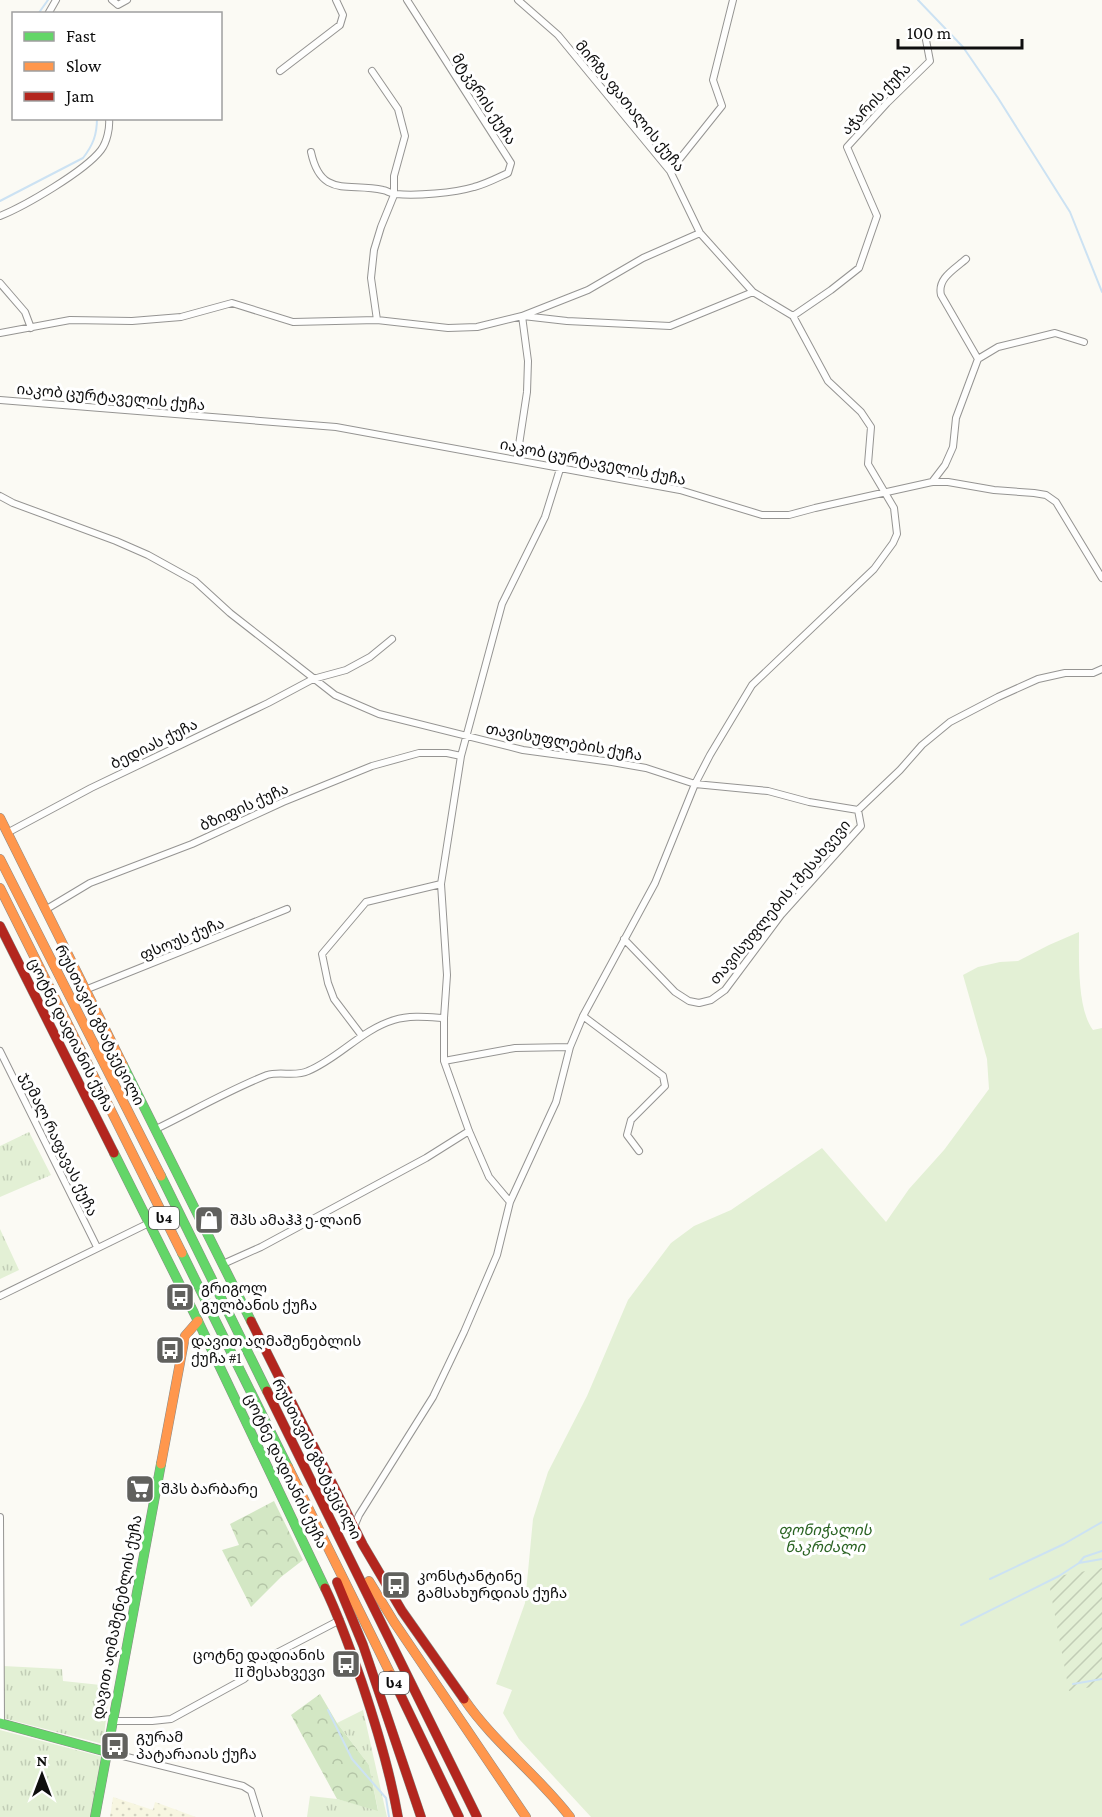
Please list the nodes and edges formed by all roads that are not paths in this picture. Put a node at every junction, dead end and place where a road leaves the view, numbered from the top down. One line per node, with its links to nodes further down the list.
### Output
1 (112, 0): 2 (street)
2 (127, 0)
3 (336, 0): 9 (street)
4 (407, 0): 13 (street, მტკვრის ქუჩა)
5 (518, 0): 12 (street, მირზა ფათალის ქუჩა)
6 (732, 0): 12 (street)
7 (926, 40): 20 (street, აჭარის ქუჩა)
8 (372, 70): 13 (street)
9 (280, 71)
10 (109, 120): 14 (street)
11 (311, 152): 13 (street)
12 (670, 171): 15 (street, მირზა ფათალის ქუჩა)
13 (394, 195): 21 (street)
14 (0, 216)
15 (700, 233): 18 (street, მირზა ფათალის ქუჩა); 19 (street)
16 (966, 259): 25 (street)
17 (0, 283): 22 (street)
18 (753, 292): 19 (street); 20 (street, მირზა ფათალის ქუჩა)
19 (522, 316): 21 (street); 27 (street)
20 (793, 316): 30 (street)
21 (377, 320): 22 (street)
22 (31, 328): 23 (street)
23 (0, 333)
24 (1084, 342): 25 (street)
25 (978, 359): 29 (street)
26 (0, 400): 27 (street, იაკობ ცურტაველის ქუჩა)
27 (517, 459): 28 (street, იაკობ ცურტაველის ქუჩა)
28 (560, 469): 30 (street, იაკობ ცურტაველის ქუჩა); 36 (street)
29 (932, 482): 30 (street, იაკობ ცურტაველის ქუჩა); 32 (street)
30 (885, 493): 38 (street)
31 (0, 496): 35 (street, თავისუფლების ქუჩა)
32 (1102, 578)
33 (393, 639): 35 (street, ბედიას ქუჩა)
34 (1102, 669): 39 (street)
35 (313, 679): 36 (street, თავისუფლების ქუჩა); 41 (street, ბედიას ქუჩა)
36 (468, 736): 37 (street); 38 (street, თავისუფლების ქუჩა)
37 (462, 756): 43 (street); 46 (street, ბზიფის ქუჩა)
38 (695, 784): 39 (street, თავისუფლების ქუჩა); 48 (street)
39 (858, 810): 48 (street, თავისუფლების I შესახვევი)
40 (0, 818): 41 (main road)
41 (7, 833): 46 (main road)
42 (0, 859): 66 (main road, რუსთავის გზატკეცილი / ს4)
43 (441, 884): 51 (street); 52 (street)
44 (0, 888): 68 (main road, რუსთავის გზატკეცილი / ს4)
45 (287, 909): 49 (street, ფსოუს ქუჩა)
46 (45, 910): 49 (main road)
47 (0, 926): 60 (main road, ცოტნე დადიანის ქუჩა)
48 (624, 939): 50 (street)
49 (85, 990): 56 (main road)
50 (583, 1016): 53 (street); 58 (street)
51 (444, 1018): 52 (street); 55 (street)
52 (362, 1036): 56 (street)
53 (570, 1047): 55 (street); 59 (street)
54 (0, 1051): 61 (street, ჯემალ რაფავას ქუჩა)
55 (444, 1061): 57 (street)
56 (156, 1129): 62 (main road)
57 (469, 1131): 59 (street); 62 (street)
58 (639, 1151)
59 (510, 1202): 67 (street)
60 (149, 1223): 61 (street); 64 (main road, ცოტნე დადიანის ქუჩა)
61 (97, 1247): 63 (street)
62 (223, 1264): 67 (main road)
63 (0, 1296)
64 (198, 1321): 69 (main road, ცოტნე დადიანის ქუჩა); 70 (main road, დავით აღმაშენებლის ქუჩა)
65 (0, 1517): 71 (street)
66 (335, 1526): 78 (main road, რუსთავის გზატკეცილი / ს4); 79 (main road)
67 (354, 1528): 80 (main road)
68 (328, 1549): 76 (main road); 77 (main road, რუსთავის გზატკეცილი / ს4)
69 (340, 1620): 70 (street); 75 (main road, ცოტნე დადიანის ქუჩა)
70 (112, 1721): 72 (main road, დავით აღმაშენებლის ქუჩა)
71 (1, 1723): 72 (main road)
72 (107, 1752): 73 (main road, დავით აღმაშენებლის ქუჩა); 74 (street)
73 (94, 1817)
74 (259, 1817)
75 (398, 1817)
76 (421, 1817)
77 (459, 1817)
78 (477, 1817)
79 (526, 1817)
80 (570, 1817)

